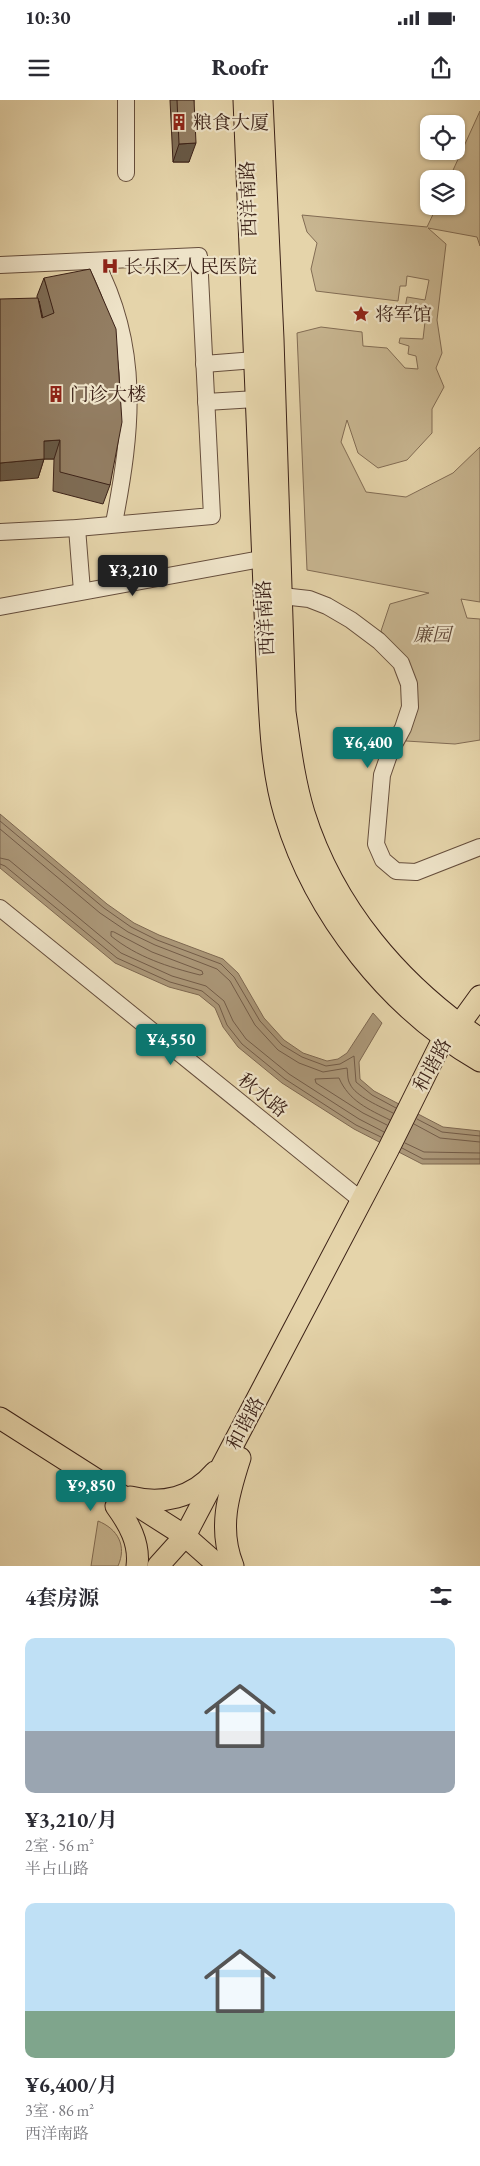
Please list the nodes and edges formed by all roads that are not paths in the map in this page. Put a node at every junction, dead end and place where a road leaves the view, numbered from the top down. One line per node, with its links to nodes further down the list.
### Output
1 (126, 100): 4 (street)
2 (244, 100): 7 (main road, 西洋南路)
3 (262, 100): 16 (main road, 西洋南路)
4 (126, 173)
5 (95, 261): 6 (street); 8 (street); 11 (street)
6 (0, 265)
7 (255, 360): 8 (street); 9 (main road, 西洋南路)
8 (204, 364): 10 (street)
9 (256, 399): 10 (street); 14 (main road, 西洋南路)
10 (206, 402): 11 (street)
11 (114, 523): 12 (street)
12 (76, 528): 13 (street); 15 (street)
13 (0, 532)
14 (261, 559): 15 (street); 21 (main road, 西洋南路)
15 (82, 591): 17 (street)
16 (282, 596): 18 (street); 21 (main road, 西洋南路)
17 (0, 607)
18 (480, 847)
19 (0, 908): 25 (street, 秋水路)
20 (480, 996): 21 (main road, 和谐路)
21 (453, 1036): 22 (main road, 西洋南路); 23 (main road, 西洋南路); 24 (main road, 和谐路)
22 (480, 1039)
23 (480, 1061)
24 (393, 1153): 25 (main road, 和谐路); 28 (main road, 和谐路)
25 (361, 1200): 28 (main road, 和谐路)
26 (0, 1418): 29 (main road)
27 (0, 1432): 29 (main road)
28 (234, 1457): 29 (main road); 30 (main road, 和谐路); 34 (main road)
29 (118, 1500): 30 (main road); 31 (main road)
30 (187, 1551): 32 (main road, 和谐路); 33 (main road)
31 (137, 1566)
32 (158, 1566)
33 (219, 1566)
34 (233, 1566)

